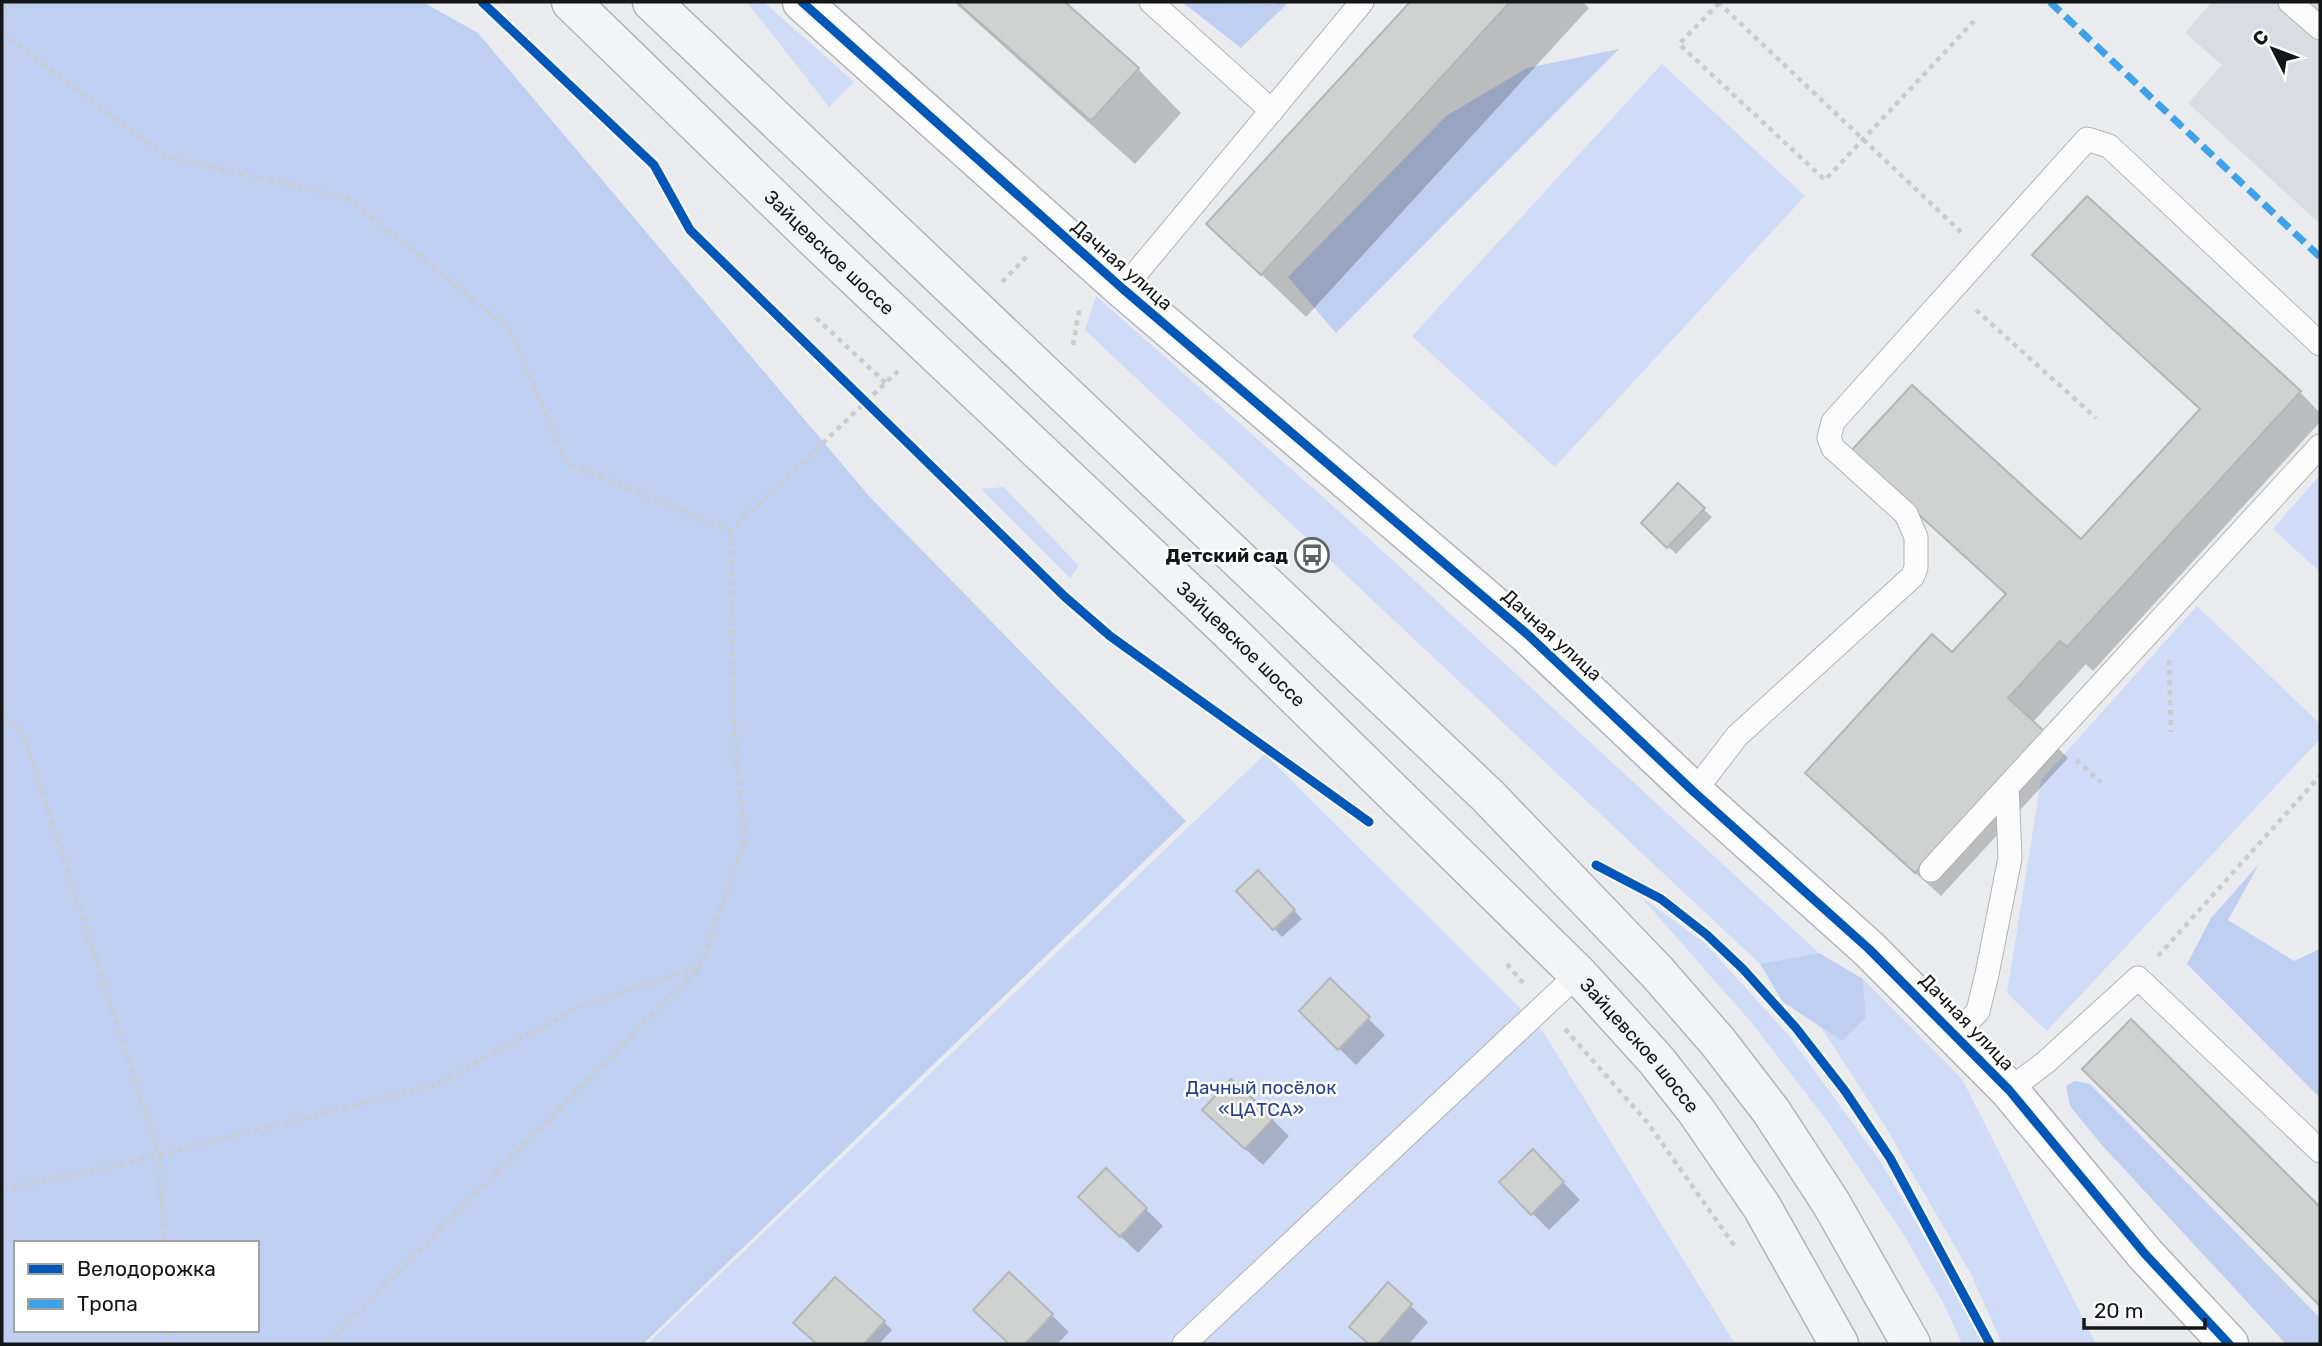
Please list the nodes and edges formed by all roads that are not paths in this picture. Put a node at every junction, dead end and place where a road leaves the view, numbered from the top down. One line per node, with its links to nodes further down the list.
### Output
1 (571, 2): 15 (main road, Зайцевское шоссе)
2 (652, 2): 21 (main road)
3 (802, 2): 9 (street, Дачная улица)
4 (1152, 2): 8 (lane)
5 (1362, 2): 8 (lane)
6 (2290, 2): 7 (lane)
7 (2320, 28)
8 (1272, 111): 9 (lane)
9 (1123, 289): 13 (street, Дачная улица)
10 (2320, 344): 13 (lane)
11 (2320, 446): 12 (lane)
12 (2007, 787): 14 (lane); 16 (lane)
13 (1694, 792): 16 (street, Дачная улица)
14 (1931, 870)
15 (1578, 974): 19 (lane); 20 (main road, Зайцевское шоссе)
16 (1957, 1034): 17 (street, Дачная улица)
17 (2009, 1090): 18 (lane); 22 (street, Дачная улица)
18 (2320, 1151)
19 (1184, 1344)
20 (1839, 1344)
21 (1911, 1344)
22 (2228, 1344)

